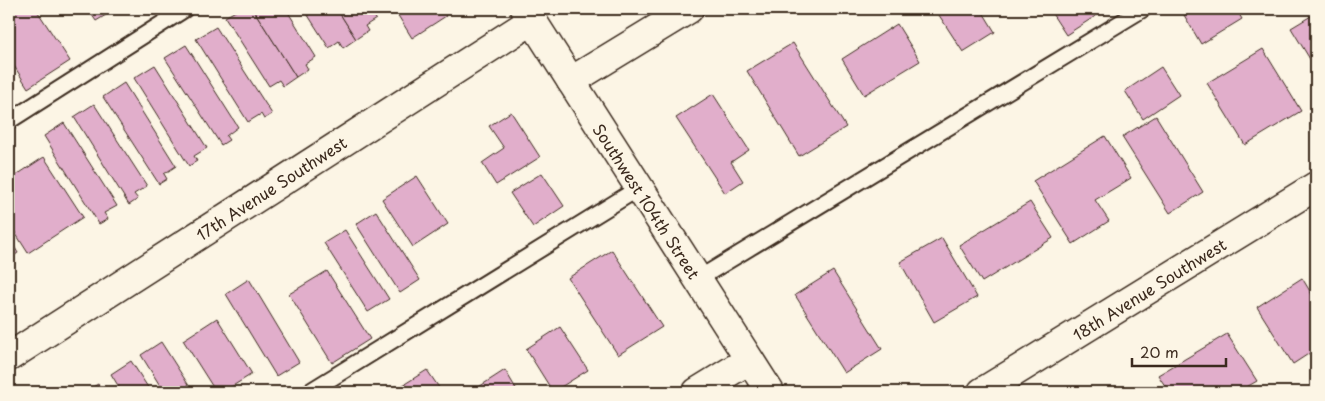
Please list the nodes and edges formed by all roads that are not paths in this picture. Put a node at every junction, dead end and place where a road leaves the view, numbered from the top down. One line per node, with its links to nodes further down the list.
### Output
1 (689, 9): 5 (street)
2 (1143, 9): 9 (lane)
3 (179, 10): 6 (lane)
4 (529, 14): 5 (street, Southwest 104th Street); 10 (street, 17th Avenue Southwest)
5 (571, 81): 8 (street, Southwest 104th Street)
6 (9, 121)
7 (1316, 186): 15 (street, 18th Avenue Southwest)
8 (639, 188): 9 (street, Southwest 104th Street); 12 (lane)
9 (698, 279): 11 (street, Southwest 104th Street)
10 (9, 357)
11 (749, 360): 13 (street); 14 (street, Southwest 104th Street)
12 (309, 392)
13 (697, 392)
14 (770, 392)
15 (982, 392)

